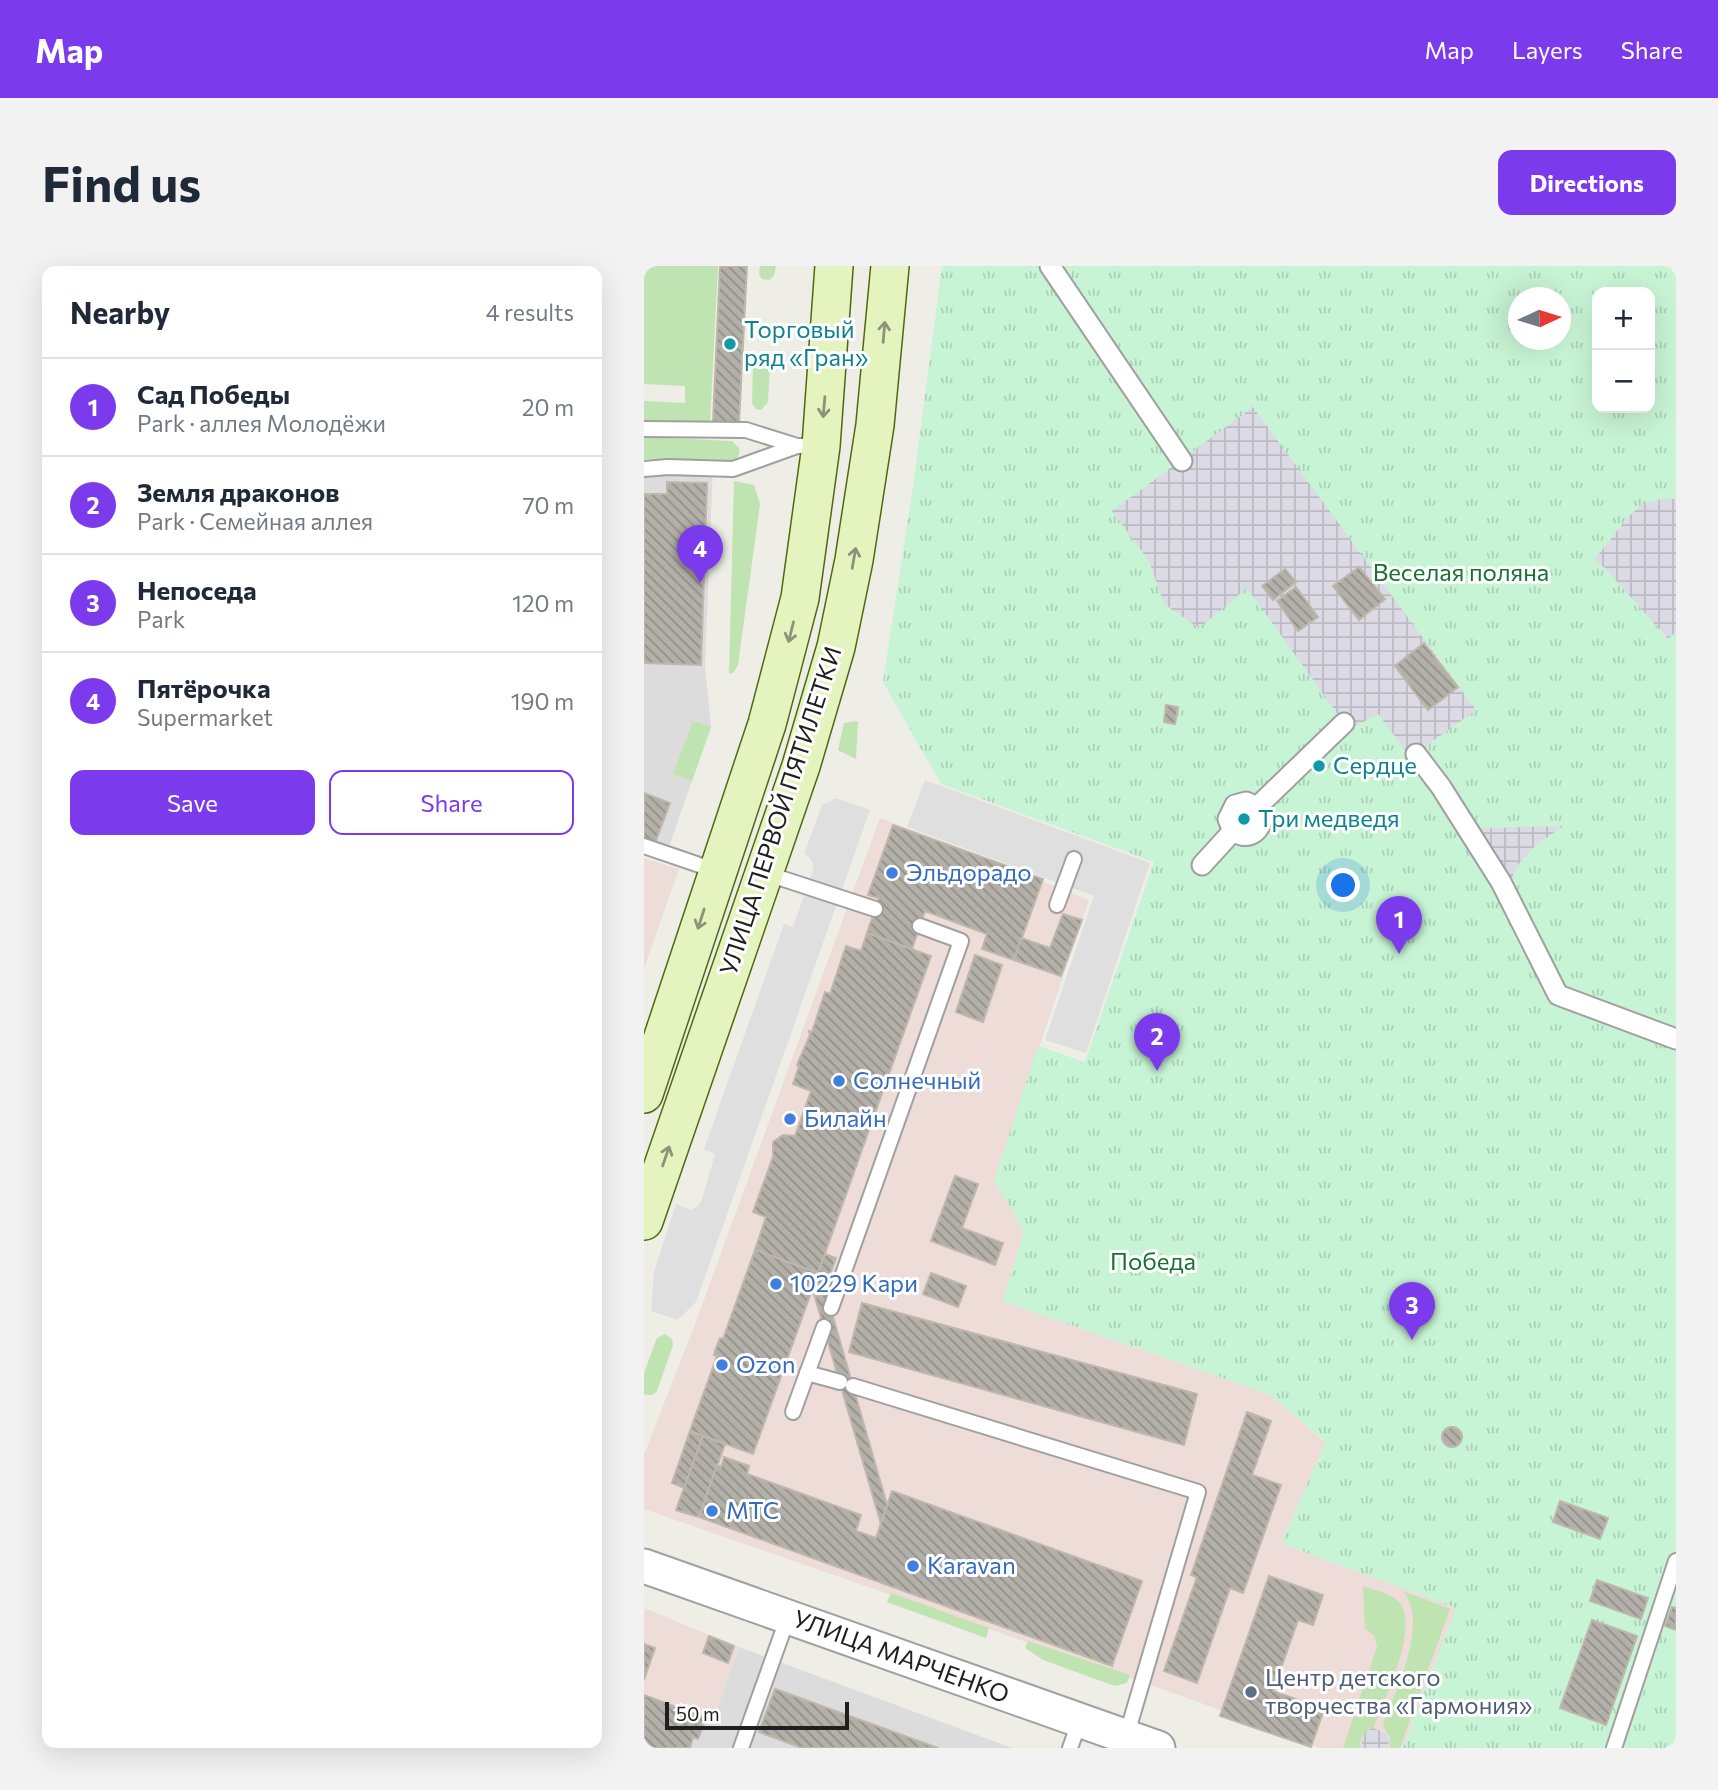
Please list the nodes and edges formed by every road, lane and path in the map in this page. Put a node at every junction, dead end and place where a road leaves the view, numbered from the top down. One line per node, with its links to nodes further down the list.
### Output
1 (834, 266): 5 (main road, УЛИЦА ПЕРВОЙ ПЯТИЛЕТКИ, one-way to 5)
2 (890, 266): 14 (main road, УЛИЦА ПЕРВОЙ ПЯТИЛЕТКИ, one-way to 2)
3 (1050, 266): 6 (street)
4 (644, 429): 5 (lane)
5 (809, 446): 7 (lane); 13 (main road, УЛИЦА ПЕРВОЙ ПЯТИЛЕТКИ, one-way to 13)
6 (1182, 461)
7 (644, 469)
8 (1344, 723): 12 (street)
9 (1416, 754): 18 (street)
10 (644, 846): 13 (lane)
11 (1074, 859): 15 (lane)
12 (1202, 865)
13 (717, 871): 19 (main road, УЛИЦА ПЕРВОЙ ПЯТИЛЕТКИ, one-way to 19)
14 (764, 873): 16 (lane); 20 (main road, УЛИЦА ПЕРВОЙ ПЯТИЛЕТКИ, one-way to 14)
15 (1057, 905)
16 (875, 909)
17 (920, 926): 21 (lane)
18 (1676, 1039)
19 (644, 1094)
20 (644, 1221)
21 (831, 1308)
22 (824, 1327): 23 (lane)
23 (807, 1373): 24 (lane); 29 (lane)
24 (793, 1412)
25 (1676, 1561): 32 (lane)
26 (644, 1566): 27 (street, УЛИЦА МАРЧЕНКО)
27 (788, 1617): 28 (street, УЛИЦА МАРЧЕНКО); 30 (lane)
28 (1075, 1734): 29 (street, УЛИЦА МАРЧЕНКО)
29 (1126, 1737): 31 (street, УЛИЦА МАРЧЕНКО)
30 (741, 1748)
31 (1158, 1748)
32 (1614, 1748)

